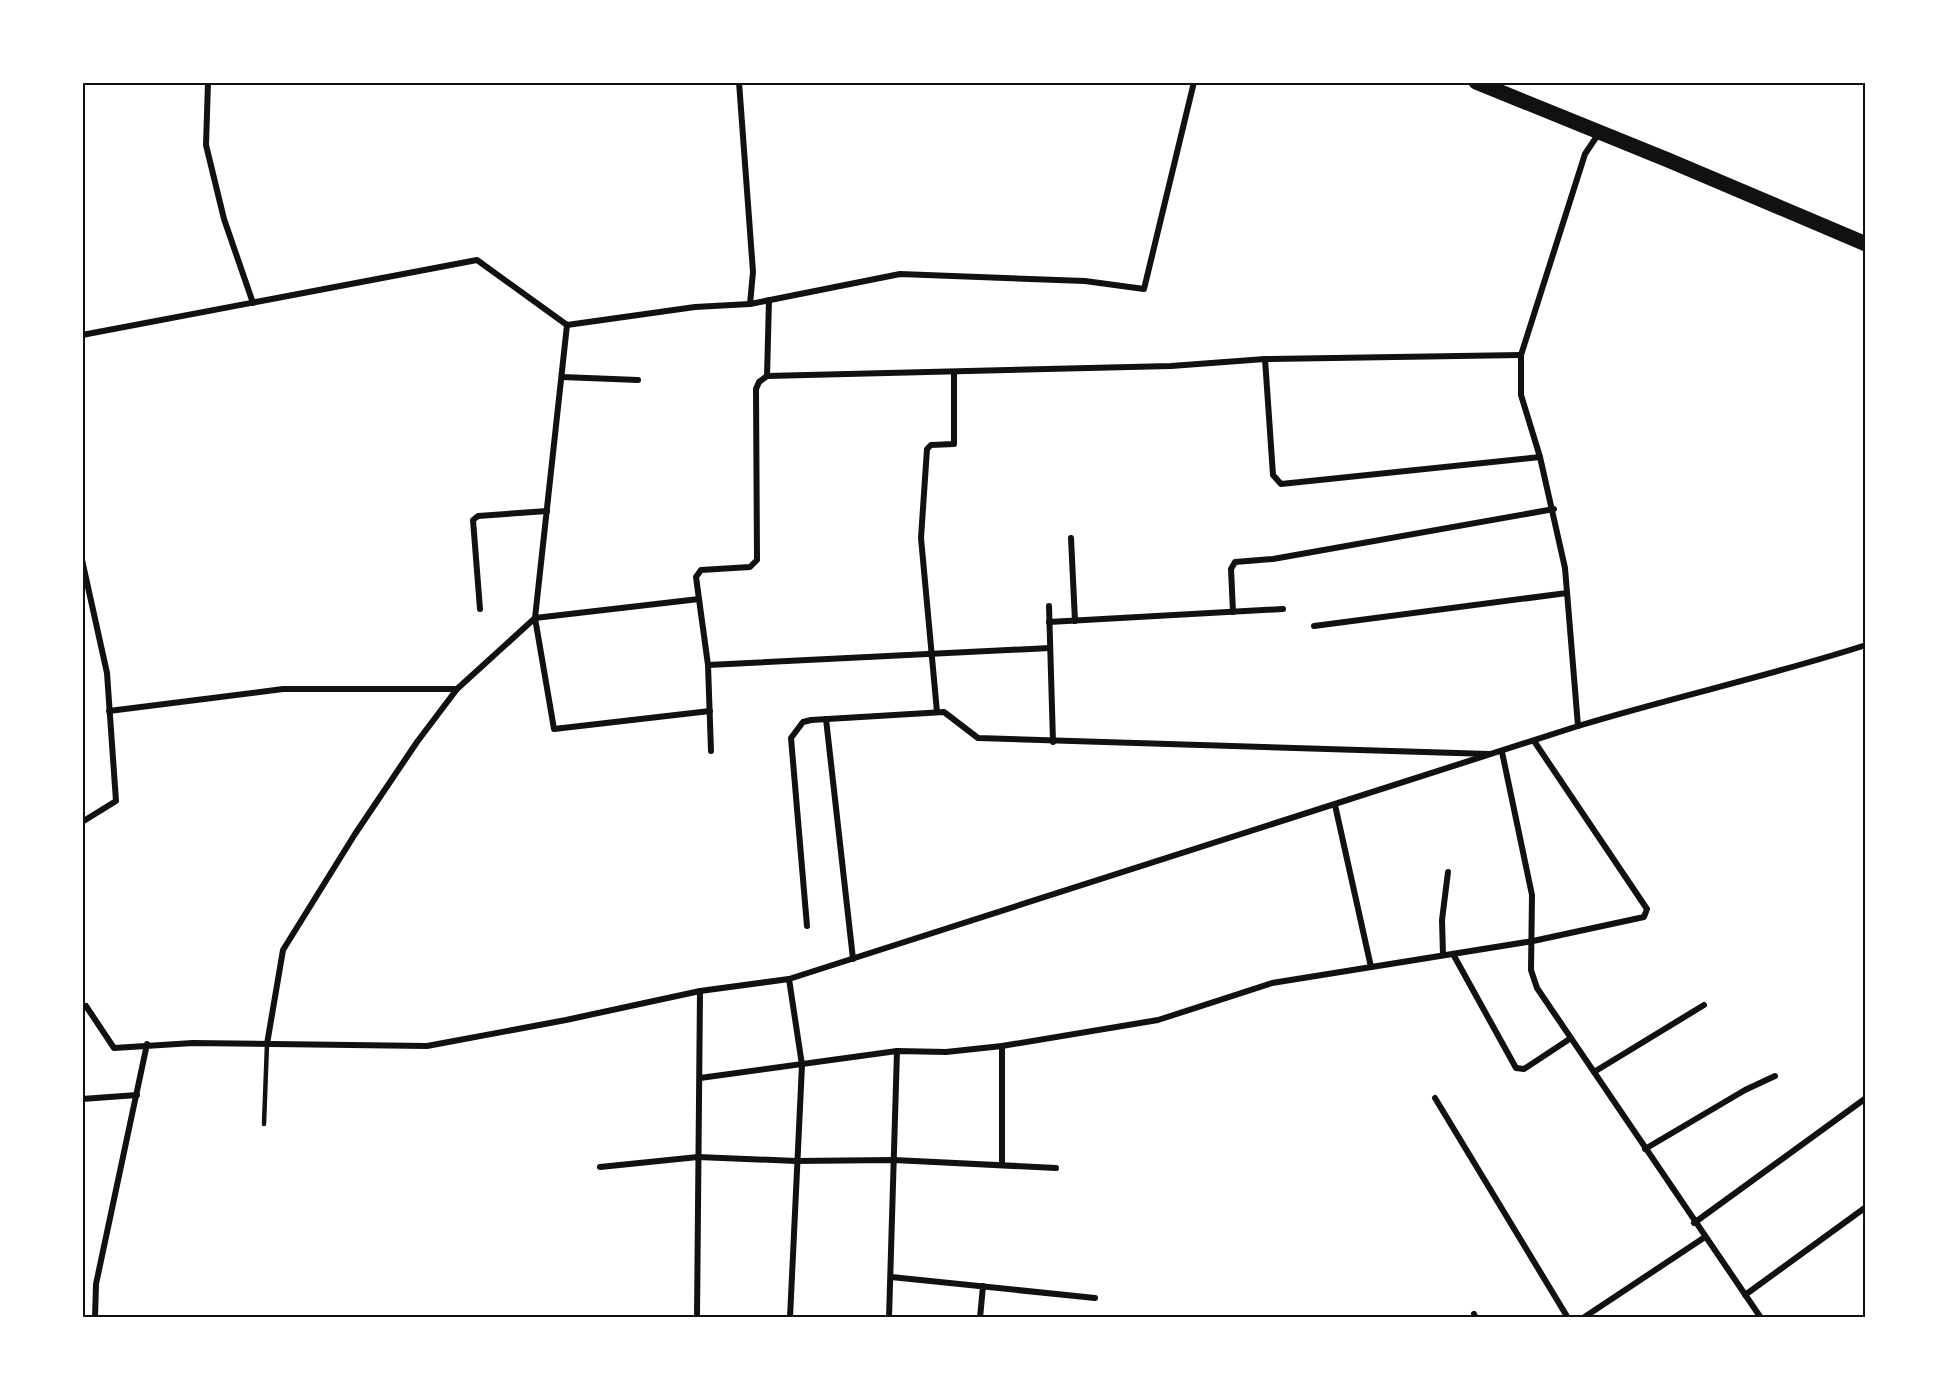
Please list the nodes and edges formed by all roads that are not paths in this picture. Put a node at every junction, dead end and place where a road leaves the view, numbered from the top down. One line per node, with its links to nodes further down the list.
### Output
1 (208, 82): 8 (street)
2 (739, 82): 9 (street)
3 (1194, 82): 7 (street)
4 (1476, 82): 5 (main road)
5 (1599, 132): 6 (main road); 12 (street)
6 (1866, 244)
7 (769, 300): 9 (street); 16 (street)
8 (253, 303): 10 (street); 11 (street)
9 (750, 304): 10 (street)
10 (567, 325): 15 (street)
11 (82, 335)
12 (1521, 355): 13 (street); 18 (street)
13 (1265, 358): 14 (street); 18 (street)
14 (954, 373): 16 (street); 35 (street)
15 (562, 376): 17 (street); 20 (street)
16 (767, 376): 24 (street)
17 (638, 380)
18 (1540, 457): 19 (street)
19 (1554, 509): 23 (street); 28 (street)
20 (547, 511): 26 (street); 29 (street)
21 (1071, 538): 30 (street)
22 (82, 560): 38 (street)
23 (1567, 593): 32 (street); 42 (street)
24 (699, 599): 29 (street); 36 (street)
25 (1048, 606): 31 (street)
26 (480, 609)
27 (1283, 609): 28 (street)
28 (1233, 612): 30 (street)
29 (535, 618): 37 (street); 39 (street)
30 (1075, 621): 31 (street)
31 (1049, 622): 34 (street)
32 (1314, 626)
33 (1866, 645): 42 (street)
34 (1050, 648): 35 (street); 44 (street)
35 (932, 653): 36 (street); 40 (street)
36 (708, 665): 39 (street)
37 (457, 689): 38 (street); 62 (street)
38 (109, 711): 48 (street)
39 (710, 711): 45 (street)
40 (937, 712): 41 (street); 44 (street)
41 (826, 719): 50 (street); 54 (street)
42 (1578, 726): 43 (street)
43 (1534, 741): 46 (street); 51 (street)
44 (1053, 742): 46 (street)
45 (711, 751)
46 (1499, 753): 47 (street); 51 (street)
47 (1335, 805): 54 (street); 55 (street)
48 (82, 822)
49 (1448, 872): 53 (street)
50 (807, 926)
51 (1533, 941): 52 (street); 60 (street)
52 (1453, 954): 53 (street); 60 (street)
53 (1443, 955): 55 (street)
54 (853, 959): 56 (street)
55 (1371, 967): 63 (street)
56 (789, 979): 57 (street); 65 (street)
57 (700, 990): 62 (street); 68 (street)
58 (1704, 1005): 66 (street)
59 (86, 1006): 61 (street)
60 (1571, 1038): 66 (street)
61 (147, 1044): 62 (street); 69 (street)
62 (267, 1044): 73 (lane)
63 (1002, 1046): 64 (street); 78 (street)
64 (897, 1051): 65 (street); 77 (street)
65 (802, 1065): 68 (street); 76 (street)
66 (1594, 1072): 74 (street)
67 (1775, 1076): 74 (street)
68 (700, 1078): 75 (street)
69 (137, 1095): 72 (street); 88 (street)
70 (1436, 1098): 93 (street)
71 (1866, 1098): 82 (street)
72 (82, 1099)
73 (264, 1124)
74 (1645, 1149): 82 (street)
75 (698, 1157): 76 (street); 79 (street); 89 (street)
76 (796, 1161): 77 (street); 90 (street)
77 (894, 1161): 78 (street); 84 (street)
78 (1002, 1165): 80 (street)
79 (600, 1167)
80 (1056, 1168)
81 (1866, 1207): 86 (street)
82 (1694, 1223): 83 (street)
83 (1705, 1237): 86 (street); 94 (street)
84 (891, 1277): 85 (street); 91 (street)
85 (983, 1286): 87 (street); 92 (street)
86 (1746, 1295): 95 (street)
87 (1095, 1298)
88 (95, 1317)
89 (697, 1317)
90 (790, 1317)
91 (889, 1317)
92 (980, 1317)
93 (1568, 1317)
94 (1583, 1317)
95 (1761, 1317)

